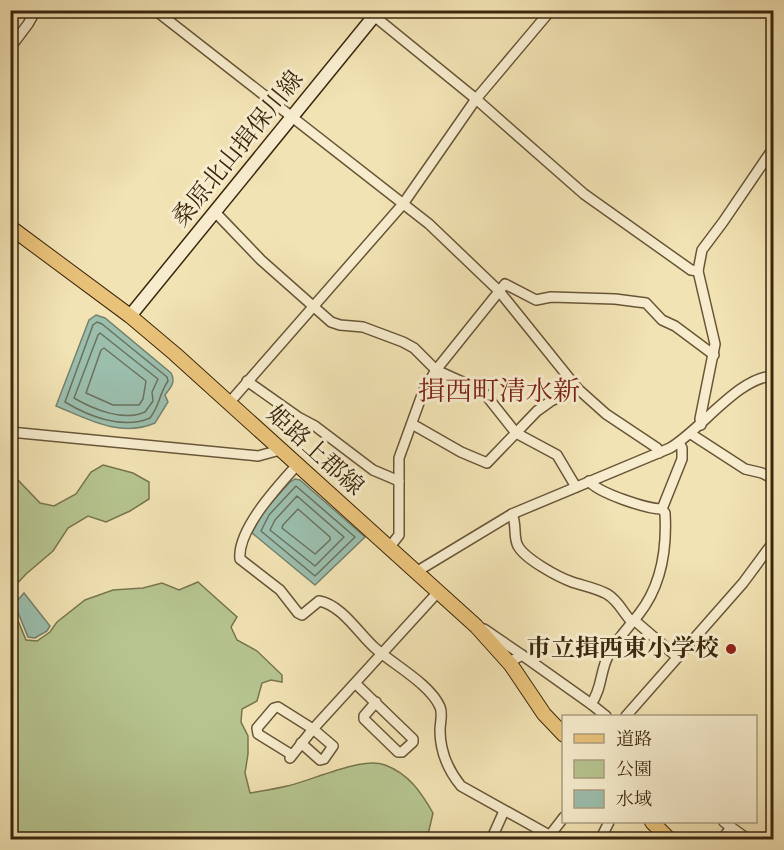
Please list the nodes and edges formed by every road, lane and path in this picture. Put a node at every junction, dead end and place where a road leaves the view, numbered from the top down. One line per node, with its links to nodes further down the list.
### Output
1 (36, 10): 5 (street)
2 (156, 10): 7 (street)
3 (551, 10): 6 (street)
4 (372, 13): 6 (street); 7 (main road, 桑原北山揖保川線)
5 (10, 48)
6 (476, 99): 9 (street); 12 (street)
7 (291, 117): 9 (street); 10 (main road, 桑原北山揖保川線)
8 (774, 147): 12 (street)
9 (403, 204): 13 (street); 14 (street)
10 (214, 211): 14 (street); 15 (main road, 桑原北山揖保川線)
11 (14, 235): 15 (main road, 姫路上郡線)
12 (698, 272): 16 (street)
13 (499, 291): 16 (street); 17 (street); 20 (street)
14 (313, 306): 17 (street); 19 (street)
15 (130, 316): 21 (main road, 姫路上郡線)
16 (714, 355): 23 (street)
17 (436, 370): 22 (street); 25 (street)
18 (774, 376): 23 (street)
19 (247, 381): 21 (street); 32 (street)
20 (578, 389): 25 (street); 29 (street)
21 (228, 403): 28 (main road, 姫路上郡線)
22 (412, 424): 25 (street); 32 (street)
23 (701, 424): 26 (street)
24 (10, 432): 28 (street)
25 (516, 433): 34 (street)
26 (691, 434): 27 (street); 31 (street)
27 (680, 443): 29 (street); 35 (street)
28 (280, 450): 30 (main road, 姫路上郡線)
29 (660, 453): 33 (street)
30 (297, 465): 38 (main road, 姫路上郡線); 42 (street)
31 (774, 479)
32 (399, 481): 38 (street)
33 (589, 481): 34 (street); 35 (street)
34 (576, 487): 36 (street)
35 (662, 509): 41 (street)
36 (512, 514): 39 (street); 41 (street)
37 (774, 541): 43 (street)
38 (389, 548): 39 (main road, 姫路上郡線)
39 (416, 572): 40 (main road, 姫路上郡線)
40 (438, 592): 42 (street); 44 (main road, 姫路上郡線)
41 (633, 621): 43 (street); 47 (street)
42 (383, 654): 45 (street); 53 (street)
43 (677, 657): 49 (street)
44 (517, 660): 47 (street); 51 (main road, 姫路上郡線)
45 (356, 684): 46 (street); 50 (street)
46 (376, 702): 46 (street)
47 (591, 704): 48 (street)
48 (604, 715)
49 (628, 715)
50 (313, 729): 52 (street); 52 (street); 52 (street)
51 (562, 733)
52 (302, 743)
53 (504, 811): 58 (street); 59 (street)
54 (562, 820): 58 (street)
55 (613, 823): 60 (street)
56 (653, 823): 61 (main road)
57 (728, 824): 62 (street); 63 (street)
58 (548, 838)
59 (491, 840)
60 (600, 840)
61 (670, 840)
62 (722, 840)
63 (749, 840)

